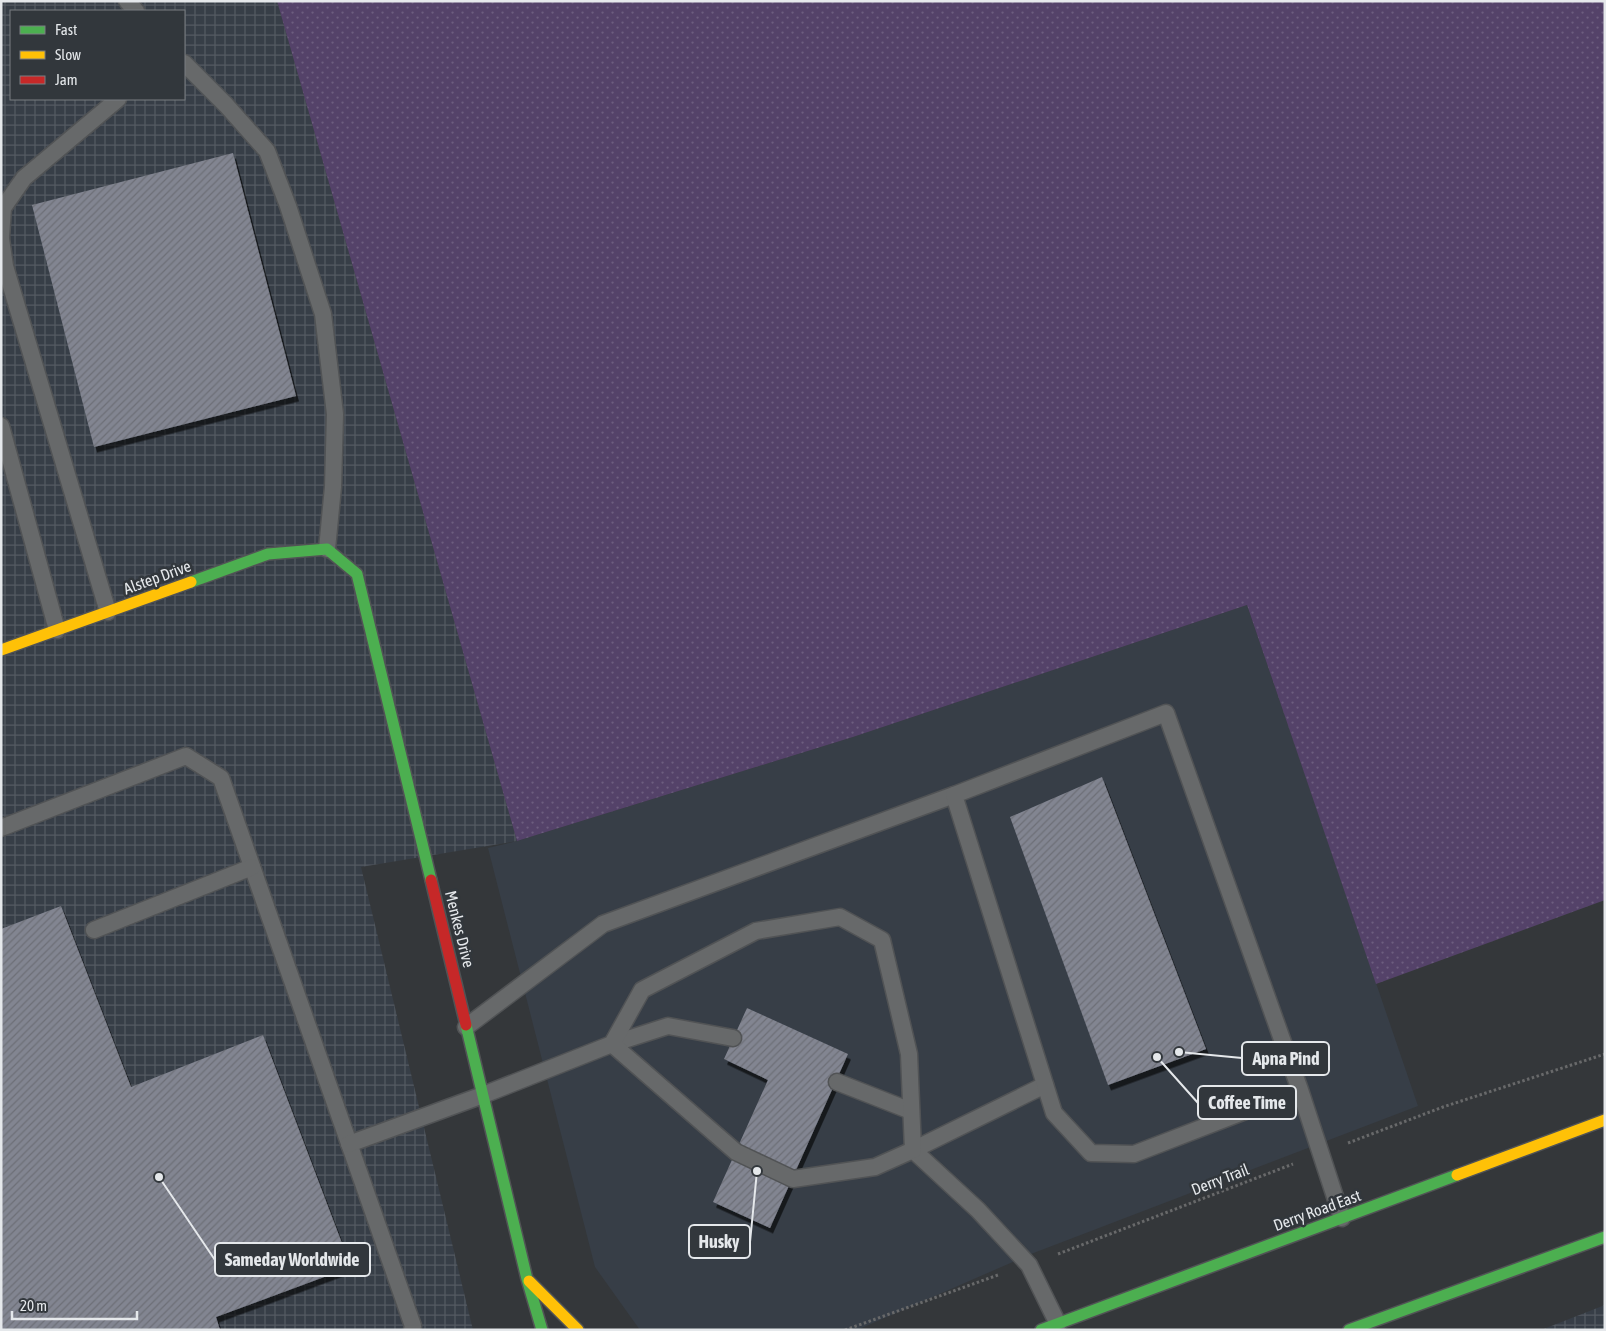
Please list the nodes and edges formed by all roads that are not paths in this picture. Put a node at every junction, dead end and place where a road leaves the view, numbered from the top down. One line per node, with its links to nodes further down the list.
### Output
1 (185, 64): 5 (lane)
2 (117, 100): 3 (lane)
3 (1, 238): 6 (lane)
4 (1, 426): 7 (lane)
5 (327, 549): 6 (street, Alstep Drive); 13 (street, Menkes Drive)
6 (108, 612): 7 (street, Alstep Drive)
7 (57, 630): 8 (street, Alstep Drive)
8 (1, 650)
9 (954, 795): 13 (lane); 17 (lane); 18 (lane)
10 (1, 828): 11 (lane)
11 (252, 867): 12 (lane); 22 (lane)
12 (94, 930)
13 (466, 1027): 19 (street, Menkes Drive)
14 (733, 1038): 15 (lane)
15 (612, 1044): 19 (lane); 20 (lane); 23 (lane)
16 (837, 1082): 20 (lane)
17 (1045, 1085): 18 (lane); 23 (lane)
18 (1300, 1090): 24 (lane)
19 (483, 1095): 22 (lane); 26 (street, Menkes Drive)
20 (912, 1111): 23 (lane)
21 (1605, 1120): 24 (street, Derry Road East)
22 (349, 1144): 28 (lane)
23 (913, 1150): 27 (lane)
24 (1342, 1218): 27 (street, Derry Road East)
25 (1605, 1237): 32 (street)
26 (527, 1279): 29 (street, Menkes Drive); 30 (street)
27 (1058, 1324): 31 (street, Derry Road East)
28 (412, 1330)
29 (542, 1330)
30 (578, 1330)
31 (1041, 1330)
32 (1349, 1330)

